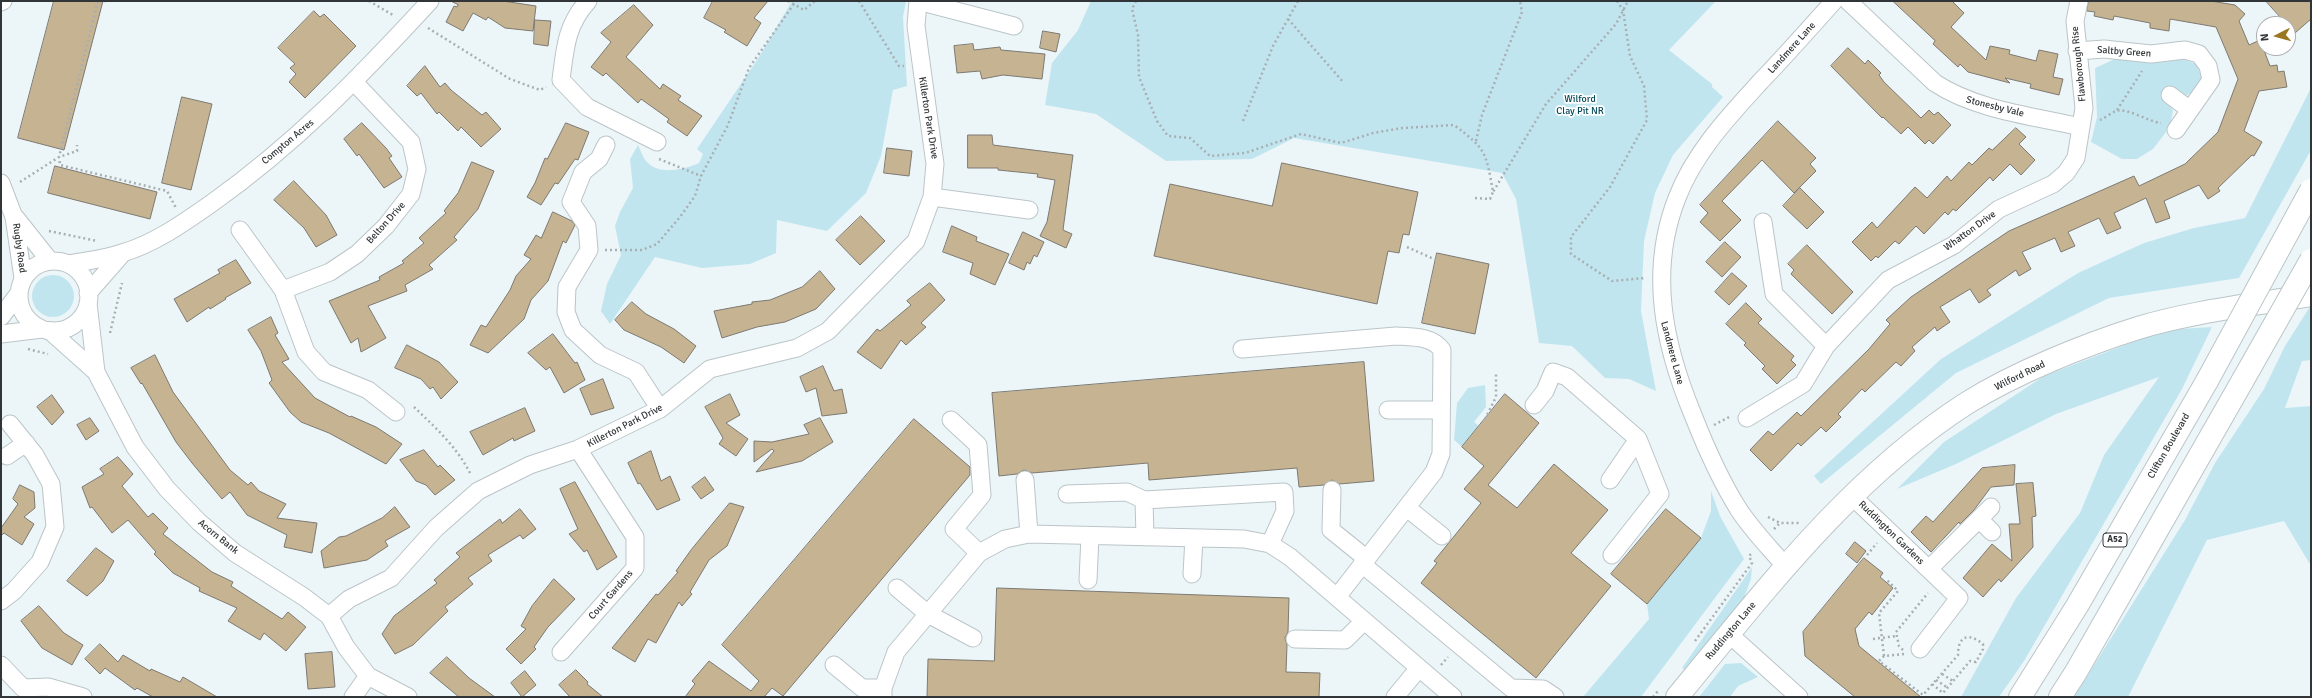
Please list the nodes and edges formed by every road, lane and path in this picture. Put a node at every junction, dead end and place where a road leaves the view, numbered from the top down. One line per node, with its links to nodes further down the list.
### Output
1 (98, 1): 41 (path)
2 (104, 1): 3 (path)
3 (108, 1)
4 (369, 1): 23 (path)
5 (430, 1): 23 (street, Compton Acres)
6 (588, 1): 28 (street)
7 (788, 1): 20 (path)
8 (796, 1): 20 (path)
9 (815, 1): 20 (path)
10 (859, 1): 27 (path)
11 (918, 1): 24 (street); 27 (street, Killerton Park Drive)
12 (1136, 1): 37 (path)
13 (1298, 1): 22 (path)
14 (1520, 1): 37 (path)
15 (1617, 1): 21 (path)
16 (1628, 1): 21 (path)
17 (1834, 1): 60 (street, Landmere Lane)
18 (1848, 1): 35 (street, Stonesby Vale)
19 (2079, 1): 25 (street, Flawborough Rise)
20 (794, 5): 54 (path)
21 (1623, 10): 45 (path); 60 (path)
22 (1288, 19): 30 (path); 34 (path)
23 (409, 23): 28 (path); 29 (street, Compton Acres)
24 (1014, 26)
25 (2077, 51): 26 (street, Saltby Green); 35 (street, Flawborough Rise)
26 (2151, 54): 32 (path); 33 (street, Saltby Green)
27 (920, 64): 46 (street, Killerton Park Drive)
28 (561, 80): 38 (street)
29 (354, 82): 50 (street, Compton Acres); 62 (street, Belton Drive)
30 (1344, 83)
31 (2170, 95): 33 (street)
32 (2117, 110): 35 (path); 36 (path)
33 (2190, 110): 36 (street, Saltby Green)
34 (1243, 122)
35 (2081, 127): 68 (street, Whatton Drive)
36 (2178, 129)
37 (1476, 141): 45 (path)
38 (657, 142)
39 (77, 145): 41 (path)
40 (606, 145): 54 (street)
41 (58, 157): 43 (path); 50 (path)
42 (1, 183): 49 (street, Rugby Road)
43 (22, 187)
44 (2311, 190): 151 (main road, Clifton Boulevard / A52, bridge)
45 (1493, 192): 47 (path)
46 (932, 197): 48 (street); 75 (street, Killerton Park Drive)
47 (1475, 198)
48 (1029, 210)
49 (14, 217): 58 (street, Rugby Road); 61 (street, Rugby Road)
50 (186, 222): 55 (street, Compton Acres)
51 (1763, 222): 68 (street)
52 (240, 230): 62 (street)
53 (1407, 247): 56 (path)
54 (589, 250): 75 (street)
55 (123, 253): 59 (street, Compton Acres); 64 (street, Compton Acres)
56 (1436, 260)
57 (2311, 260): 152 (main road, bridge)
58 (50, 261): 59 (street); 61 (street)
59 (69, 264): 64 (street)
60 (1661, 277): 111 (street, Landmere Lane)
61 (21, 286): 65 (street); 66 (street)
62 (283, 290): 78 (street)
63 (2311, 295): 92 (main road, Wilford Road)
64 (88, 298): 66 (street); 72 (street, Acorn Bank)
65 (1, 317)
66 (46, 330): 67 (street); 71 (street, Acorn Bank)
67 (1, 334)
68 (1826, 346): 79 (street, Whatton Drive)
69 (25, 349): 71 (path)
70 (1242, 349): 77 (street)
71 (79, 356): 72 (street, Acorn Bank)
72 (96, 372): 121 (street, Acorn Bank)
73 (1496, 372): 80 (path)
74 (1534, 405): 83 (street)
75 (660, 409): 85 (street, Killerton Park Drive)
76 (1388, 410): 77 (street)
77 (1441, 410): 95 (street)
78 (396, 412): 90 (path)
79 (1747, 418)
80 (1485, 419)
81 (951, 420): 107 (street)
82 (10, 424): 84 (street)
83 (1638, 439): 88 (street); 108 (street)
84 (26, 443): 86 (street); 119 (street)
85 (578, 449): 90 (street, Killerton Park Drive); 131 (street, Court Gardens)
86 (7, 456)
87 (1025, 480): 98 (street)
88 (1610, 480)
89 (1332, 490): 110 (street)
90 (478, 491): 121 (street, Killerton Park Drive)
91 (1067, 494): 93 (street)
92 (1853, 497): 111 (main road, Wilford Road); 112 (street, Ruddington Gardens)
93 (1144, 500): 101 (street); 105 (street)
94 (1991, 507): 96 (street, Ruddington Gardens)
95 (1407, 508): 100 (street); 110 (street)
96 (1979, 519): 97 (street); 112 (street, Ruddington Gardens)
97 (1992, 532)
98 (1029, 534): 99 (street); 107 (street)
99 (1090, 536): 101 (street); 114 (street)
100 (1442, 536)
101 (1145, 537): 103 (street)
102 (1873, 537): 104 (path)
103 (1194, 538): 105 (street); 113 (street)
104 (1878, 541): 106 (path); 109 (path)
105 (1270, 544): 118 (street)
106 (1884, 547)
107 (979, 553): 120 (street)
108 (1612, 555)
109 (1867, 555)
110 (1365, 562): 118 (street); 129 (street)
111 (1785, 566): 123 (main road, Ruddington Lane)
112 (1929, 569): 130 (street, Ruddington Gardens)
113 (1192, 574)
114 (1088, 580)
115 (1887, 580): 126 (path)
116 (896, 588): 120 (street)
117 (1931, 589): 124 (path)
118 (1336, 597): 122 (street)
119 (1, 601)
120 (928, 614): 125 (street); 142 (street)
121 (329, 616): 137 (street, Acorn Bank)
122 (1364, 621): 127 (street); 135 (street)
123 (1729, 634): 149 (main road, Ruddington Lane); 150 (street)
124 (1896, 636): 126 (path); 132 (path)
125 (973, 638)
126 (1882, 638): 128 (path); 132 (path)
127 (1294, 639)
128 (1873, 639)
129 (1460, 645): 135 (path); 148 (street)
130 (1920, 649)
131 (561, 652)
132 (1884, 656): 140 (path)
133 (1, 665): 143 (street)
134 (834, 665): 142 (street)
135 (1424, 673): 146 (street); 147 (street)
136 (1942, 674): 138 (path); 139 (path); 139 (path)
137 (368, 676): 144 (street); 145 (street, Acorn Bank)
138 (1936, 680): 140 (path); 141 (path)
139 (1953, 682): 141 (path)
140 (1932, 684): 141 (path)
141 (1948, 688)
142 (883, 693)
143 (83, 697)
144 (353, 697)
145 (408, 697)
146 (1395, 697)
147 (1453, 697)
148 (1555, 697)
149 (1677, 697)
150 (1799, 697)
151 (2020, 697)
152 (2060, 697)

